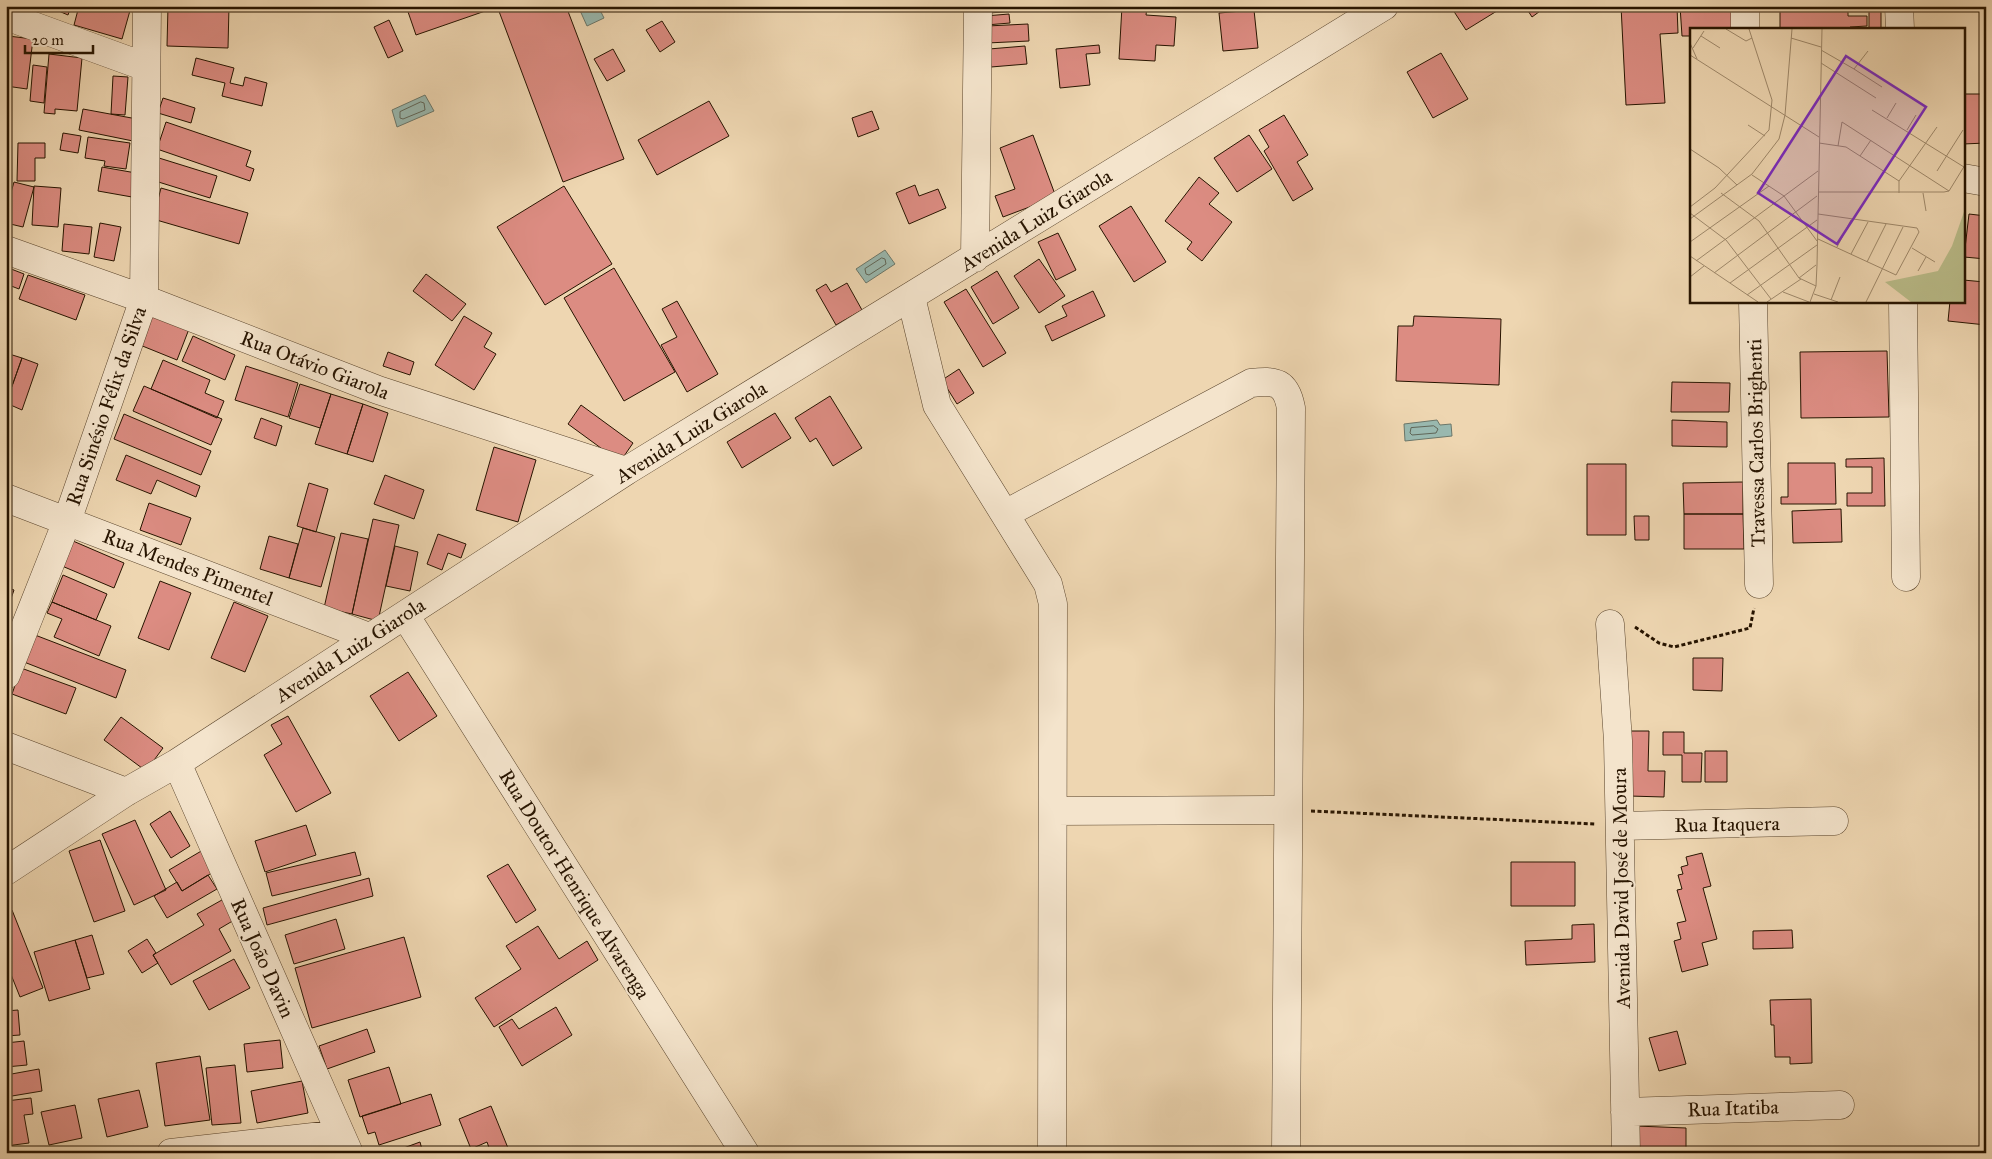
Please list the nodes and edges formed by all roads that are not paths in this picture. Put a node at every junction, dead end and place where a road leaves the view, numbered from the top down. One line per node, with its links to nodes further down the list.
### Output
1 (147, 6): 9 (street, Rua Sinésio Félix da Silva)
2 (978, 6): 13 (street)
3 (1384, 6): 13 (street, Avenida Luiz Giarola)
4 (1745, 6): 7 (street)
5 (1899, 6): 8 (street)
6 (6, 16): 9 (street)
7 (1745, 28)
8 (1900, 28)
9 (146, 67): 15 (street, Rua Sinésio Félix da Silva)
10 (1964, 178): 11 (street)
11 (1986, 182)
12 (6, 250): 15 (street, Rua Otávio Giarola)
13 (975, 258): 14 (street, Avenida Luiz Giarola)
14 (910, 297): 18 (street, Avenida Luiz Giarola); 20 (street)
15 (144, 299): 18 (street, Rua Otávio Giarola); 21 (street, Rua Sinésio Félix da Silva)
16 (1753, 302): 23 (street, Travessa Carlos Brighenti)
17 (1903, 302): 22 (street)
18 (626, 471): 24 (street, Avenida Luiz Giarola)
19 (6, 498): 21 (street, Rua Mendes Pimentel)
20 (1005, 514): 31 (street); 32 (street)
21 (67, 521): 26 (street, Rua Mendes Pimentel); 27 (street, Rua Sinésio Félix da Silva)
22 (1906, 577)
23 (1759, 584)
24 (404, 615): 26 (street, Avenida Luiz Giarola); 40 (street, Rua Doutor Henrique Alvarenga)
25 (1610, 624): 34 (street, Avenida David José de Moura)
26 (369, 637): 29 (street, Avenida Luiz Giarola)
27 (6, 675)
28 (6, 746): 30 (street)
29 (177, 763): 30 (street, Avenida Luiz Giarola); 38 (street, Rua João Davin)
30 (126, 792): 35 (street, Avenida Luiz Giarola)
31 (1288, 810): 32 (street); 42 (street)
32 (1053, 811): 41 (street)
33 (1834, 821): 34 (street, Rua Itaquera)
34 (1620, 826): 37 (street, Avenida David José de Moura)
35 (6, 871)
36 (1840, 1105): 37 (street, Rua Itatiba)
37 (1625, 1112): 43 (street, Avenida David José de Moura)
38 (345, 1143): 39 (street)
39 (171, 1153)
40 (745, 1153)
41 (1052, 1153)
42 (1286, 1153)
43 (1626, 1153)

